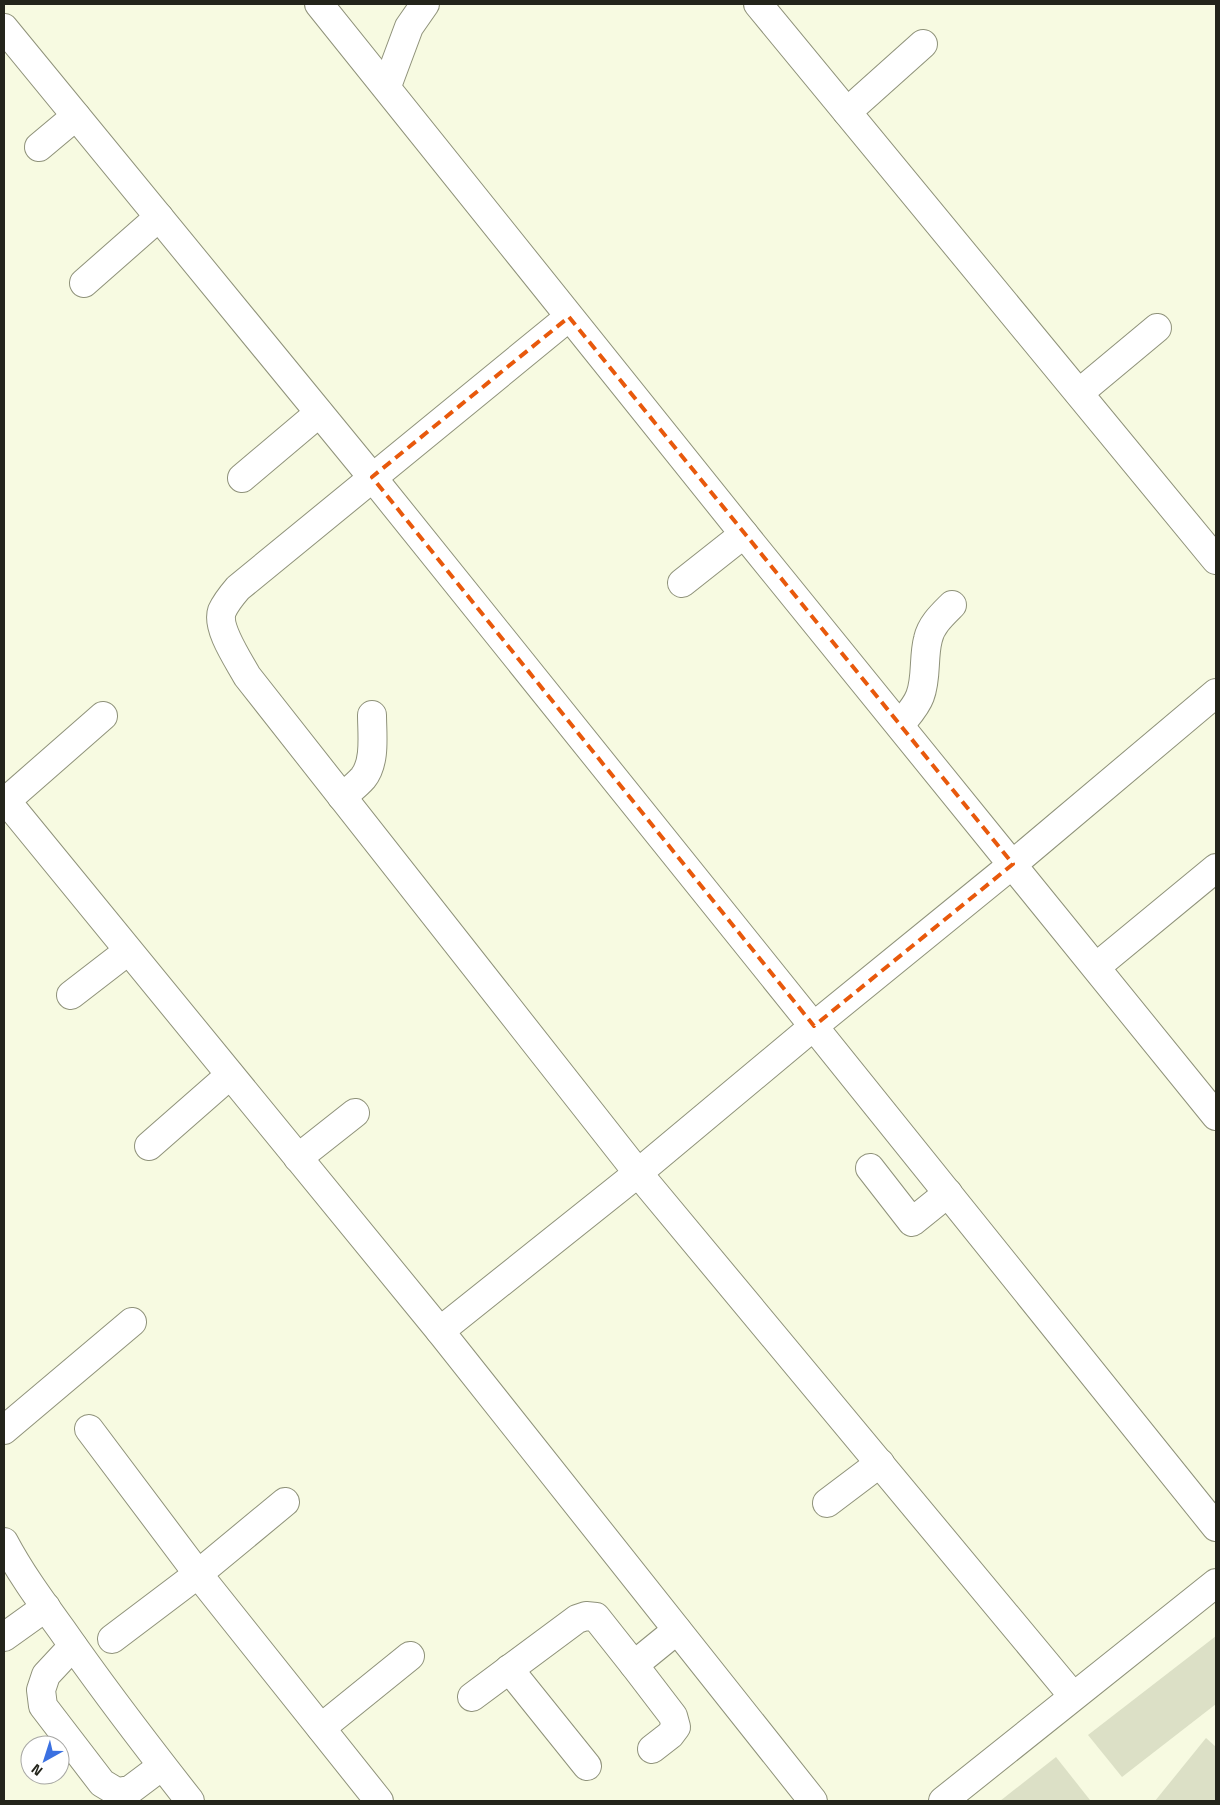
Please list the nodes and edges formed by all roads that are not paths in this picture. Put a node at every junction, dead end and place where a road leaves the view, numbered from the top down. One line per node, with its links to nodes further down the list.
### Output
1 (319, 4): 6 (street)
2 (425, 4): 6 (street)
3 (758, 4): 7 (street)
4 (4, 28): 8 (street)
5 (923, 44): 7 (street)
6 (386, 86): 12 (street)
7 (847, 112): 14 (street)
8 (76, 116): 9 (street); 10 (street)
9 (38, 147)
10 (160, 217): 11 (street); 15 (street)
11 (84, 283)
12 (569, 317): 16 (street); 18 (street)
13 (1157, 328): 14 (street)
14 (1079, 393): 19 (street)
15 (319, 413): 16 (street); 17 (street)
16 (372, 477): 26 (street); 33 (street)
17 (242, 478)
18 (744, 534): 20 (street); 25 (street)
19 (1216, 560)
20 (682, 583)
21 (952, 605): 25 (street)
22 (1216, 693): 28 (street)
23 (372, 715): 26 (street)
24 (103, 716): 27 (street)
25 (900, 725): 28 (street)
26 (342, 797): 40 (street)
27 (5, 799): 30 (street)
28 (1013, 864): 31 (street); 33 (street)
29 (1216, 868): 31 (street)
30 (128, 951): 32 (street); 34 (street)
31 (1096, 967): 36 (street)
32 (71, 995)
33 (814, 1026): 40 (street); 41 (street)
34 (230, 1075): 37 (street); 38 (street)
35 (355, 1114): 38 (street)
36 (1216, 1116)
37 (148, 1146)
38 (298, 1158): 43 (street)
39 (870, 1168): 41 (street)
40 (638, 1173): 43 (street); 46 (street)
41 (948, 1194): 49 (street)
42 (132, 1322): 45 (street)
43 (440, 1332): 54 (street)
44 (89, 1429): 51 (street)
45 (4, 1430)
46 (880, 1463): 48 (street); 61 (street)
47 (285, 1502): 51 (street)
48 (827, 1503)
49 (1216, 1527)
50 (4, 1542): 53 (street)
51 (198, 1574): 56 (street); 63 (street)
52 (1216, 1583): 61 (street)
53 (46, 1607): 55 (street); 57 (street)
54 (677, 1630): 59 (street); 69 (street)
55 (4, 1637)
56 (112, 1639)
57 (73, 1646): 65 (street); 65 (street)
58 (410, 1656): 63 (street)
59 (634, 1665): 60 (street); 64 (street)
60 (509, 1670): 62 (street); 66 (street)
61 (1073, 1696): 70 (street)
62 (472, 1697)
63 (321, 1728): 68 (street)
64 (652, 1749)
65 (162, 1766): 67 (street)
66 (587, 1766)
67 (190, 1801)
68 (379, 1801)
69 (813, 1801)
70 (943, 1801)

